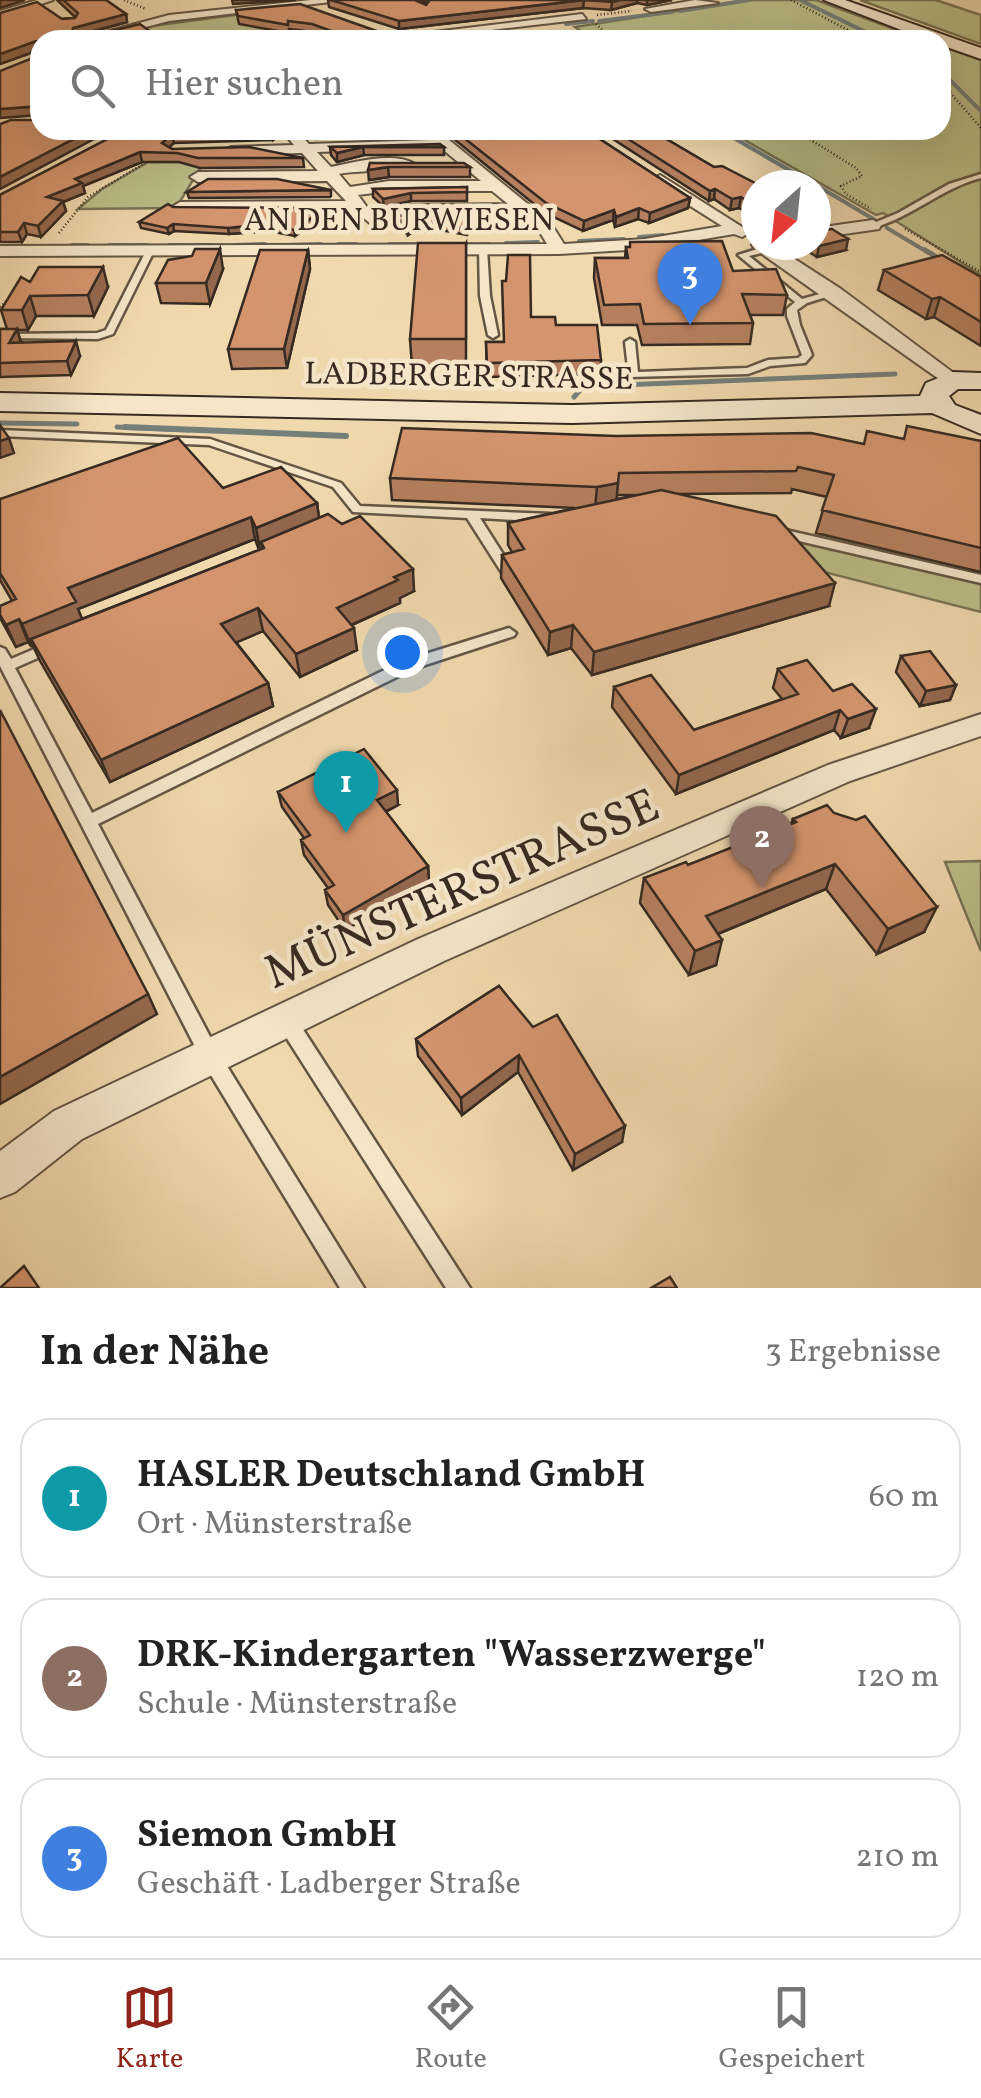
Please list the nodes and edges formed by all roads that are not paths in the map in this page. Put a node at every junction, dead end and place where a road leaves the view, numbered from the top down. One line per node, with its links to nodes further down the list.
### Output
1 (214, 0): 9 (street)
2 (343, 0): 7 (street)
3 (700, 0): 8 (street)
4 (832, 0): 15 (main road)
5 (45, 1): 10 (street); 11 (street)
6 (545, 4): 14 (street)
7 (300, 6): 9 (street); 12 (street)
8 (651, 9)
9 (165, 11): 13 (street)
10 (56, 12)
11 (0, 15)
12 (327, 16)
13 (111, 30)
14 (470, 30)
15 (915, 30)
16 (951, 43): 17 (main road)
17 (981, 54)
18 (298, 140): 21 (street)
19 (439, 140): 20 (street)
20 (444, 144): 21 (street); 25 (street)
21 (308, 150): 22 (street); 27 (street)
22 (218, 151)
23 (416, 164): 27 (street)
24 (434, 164): 25 (street)
25 (469, 164): 30 (street)
26 (645, 170): 35 (street)
27 (330, 174): 29 (street); 31 (street)
28 (981, 176): 34 (lane)
29 (198, 178)
30 (495, 186): 31 (street); 33 (street)
31 (359, 205): 32 (street); 33 (street); 42 (street)
32 (180, 207)
33 (524, 209): 39 (street)
34 (873, 225): 36 (street)
35 (737, 229): 37 (street); 38 (street, AN DEN BURWIESEN)
36 (831, 231)
37 (741, 232)
38 (645, 244): 39 (street, AN DEN BURWIESEN); 43 (lane)
39 (559, 248): 40 (street, AN DEN BURWIESEN)
40 (483, 249): 42 (street, AN DEN BURWIESEN); 51 (lane)
41 (0, 250): 44 (street, AN DEN BURWIESEN)
42 (371, 250): 44 (street, AN DEN BURWIESEN)
43 (690, 250)
44 (150, 251): 52 (lane)
45 (728, 251): 46 (lane)
46 (741, 255)
47 (748, 260): 50 (lane)
48 (784, 260): 49 (street)
49 (834, 293): 50 (lane); 54 (street)
50 (798, 300): 53 (lane)
51 (493, 335)
52 (3, 336)
53 (630, 342)
54 (957, 388): 55 (main road, LADBERGER STRASSE); 56 (main road)
55 (0, 402)
56 (981, 424)
57 (0, 433): 58 (lane)
58 (188, 442): 59 (lane); 60 (lane)
59 (154, 454)
60 (376, 510): 61 (lane); 63 (lane)
61 (471, 514): 62 (lane); 65 (lane)
62 (568, 518)
63 (339, 526)
64 (753, 526): 66 (lane)
65 (507, 570)
66 (981, 579)
67 (509, 633): 71 (lane)
68 (63, 642): 69 (lane)
69 (4, 661): 71 (lane)
70 (981, 725): 72 (street, MÜNSTERSTRASSE)
71 (88, 822): 73 (lane)
72 (286, 1020): 73 (street, MÜNSTERSTRASSE); 76 (lane)
73 (210, 1056): 74 (street, MÜNSTERSTRASSE); 75 (lane)
74 (0, 1176)
75 (353, 1288)
76 (458, 1288)

